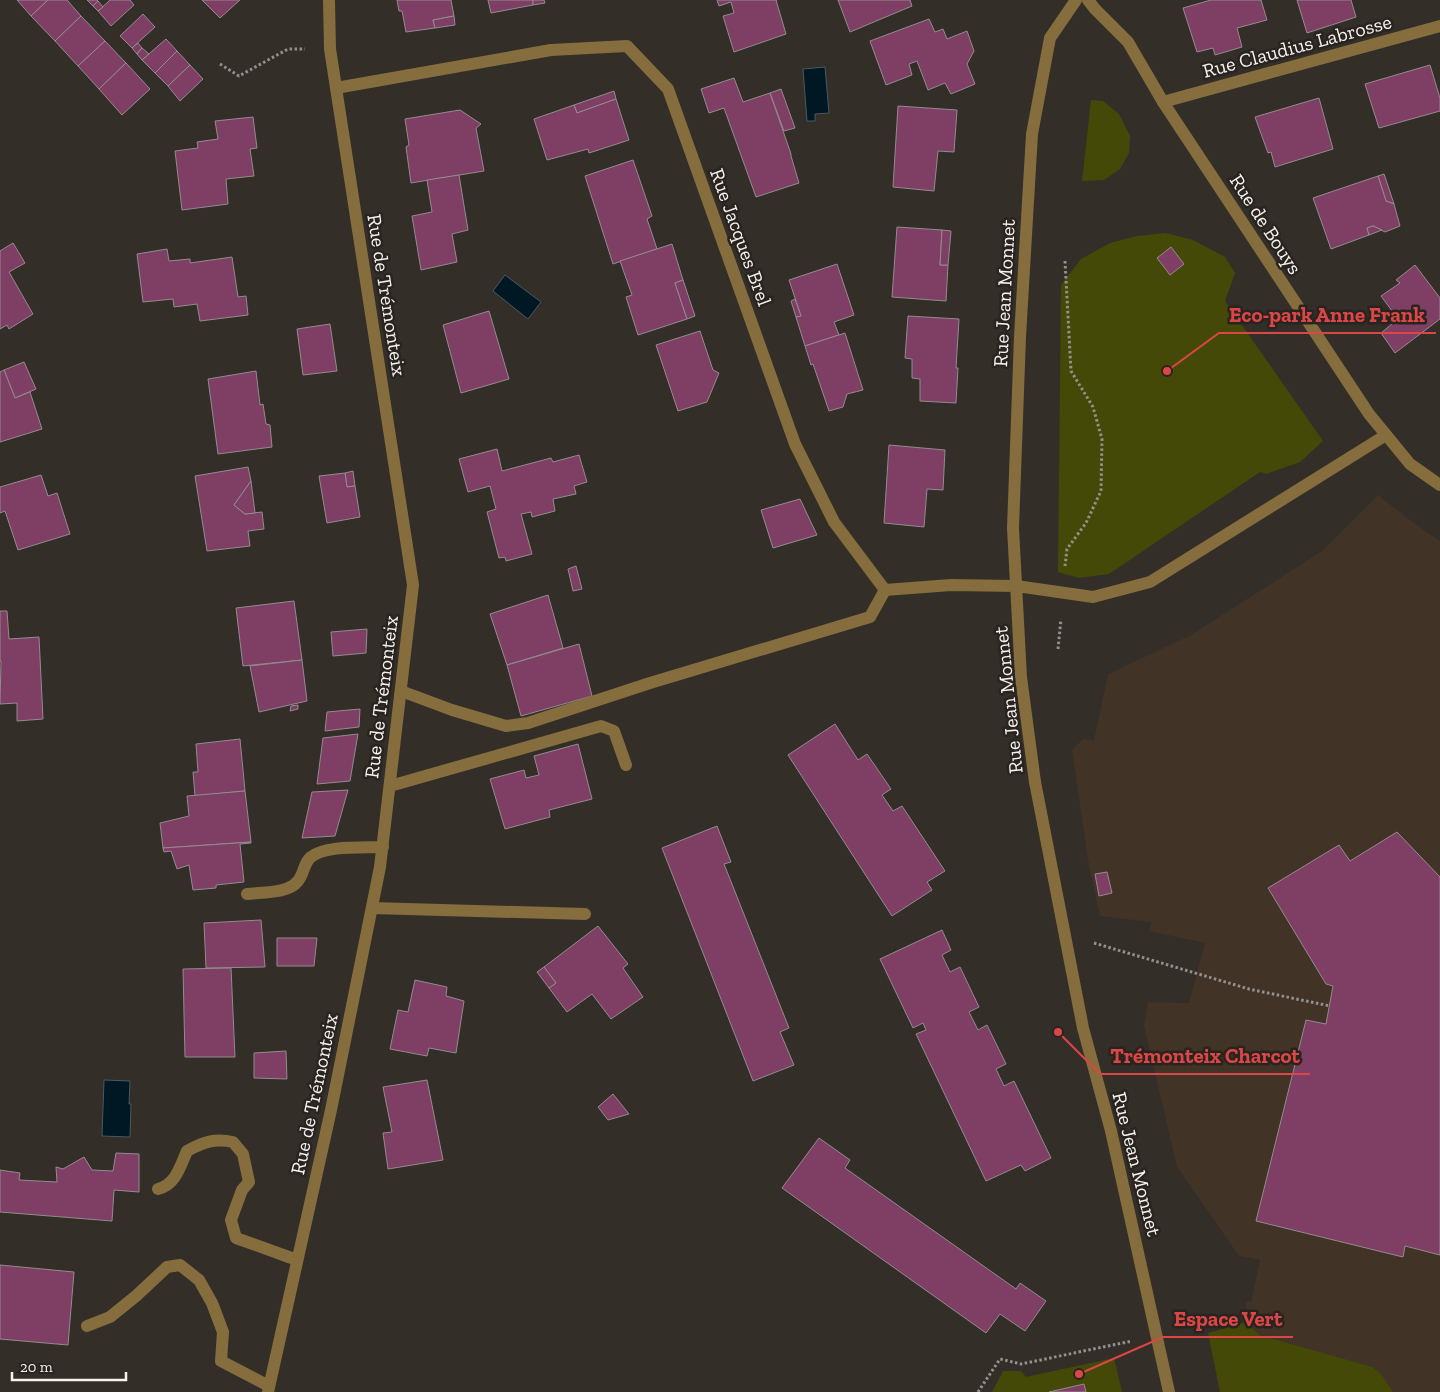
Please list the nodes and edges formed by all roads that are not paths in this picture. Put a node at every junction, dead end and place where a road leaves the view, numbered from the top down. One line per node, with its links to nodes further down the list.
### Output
1 (329, 0): 5 (street, Rue de Trémonteix)
2 (1076, 0): 9 (street, Rue Jean Monnet)
3 (1088, 0): 6 (street, Rue de Bouys)
4 (1440, 26): 6 (street, Rue Claudius Labrosse)
5 (336, 88): 10 (street, Rue Jacques Brel); 11 (street, Rue de Trémonteix)
6 (1164, 102): 7 (street, Rue de Bouys)
7 (1386, 435): 8 (street, Rue de Bouys); 9 (street)
8 (1440, 485)
9 (1016, 586): 10 (street); 22 (street, Rue Jean Monnet)
10 (885, 590): 11 (street)
11 (401, 691): 13 (street, Rue de Trémonteix)
12 (626, 765): 13 (street)
13 (390, 786): 14 (street, Rue de Trémonteix)
14 (383, 847): 15 (street); 16 (street, Rue de Trémonteix)
15 (247, 894)
16 (372, 908): 17 (street); 19 (street, Rue de Trémonteix)
17 (585, 914)
18 (158, 1189): 19 (street)
19 (297, 1260): 21 (street, Rue de Trémonteix)
20 (87, 1326): 21 (street)
21 (269, 1389)
22 (1170, 1392)

